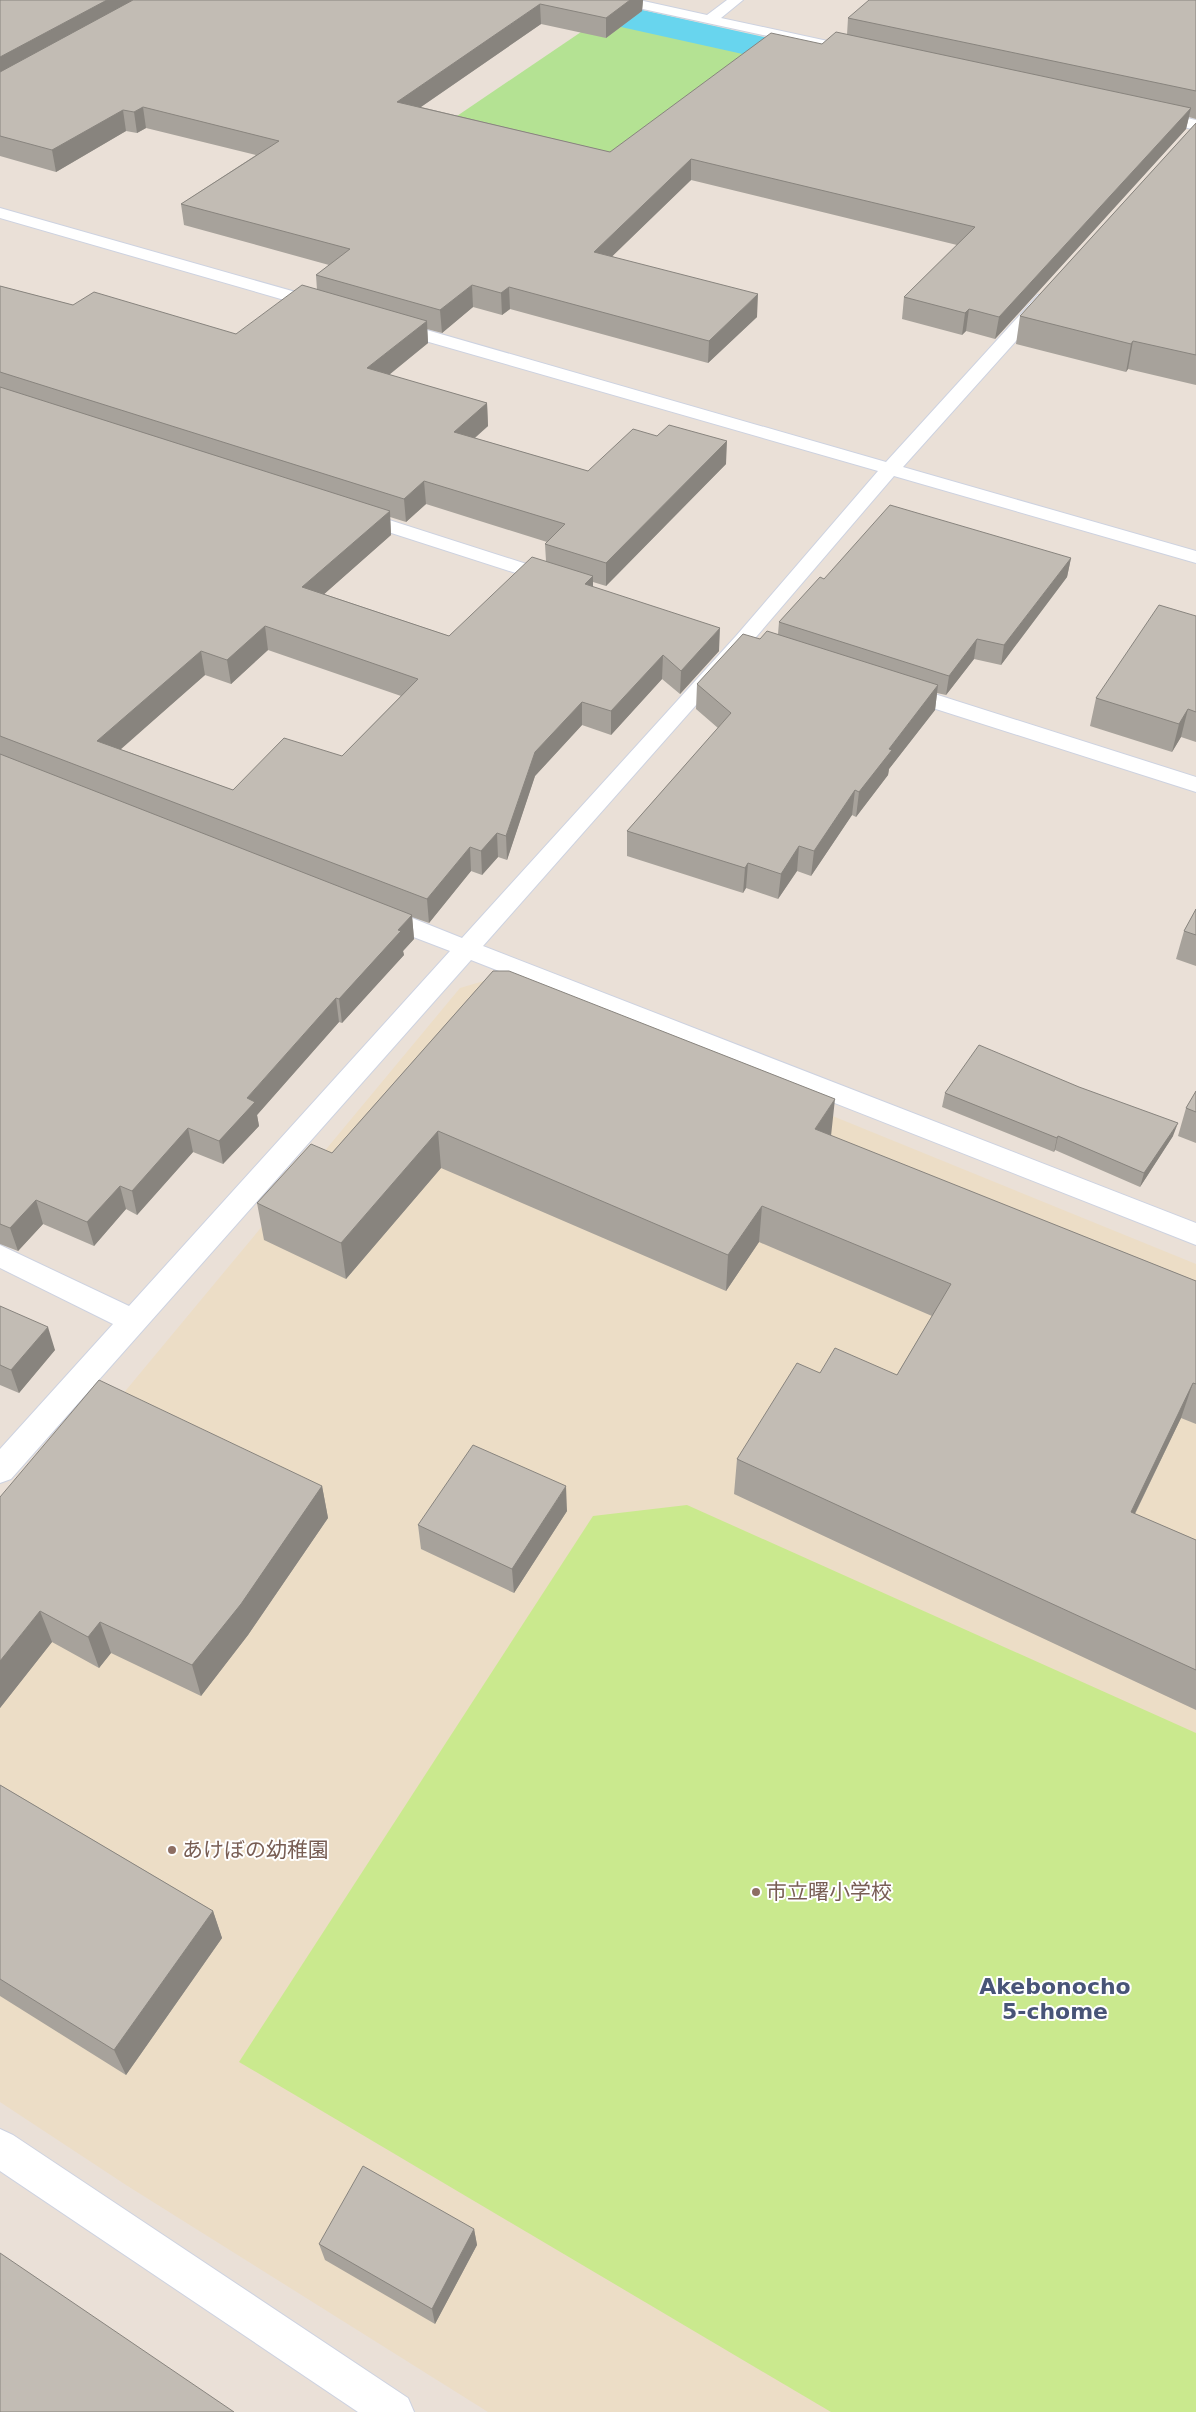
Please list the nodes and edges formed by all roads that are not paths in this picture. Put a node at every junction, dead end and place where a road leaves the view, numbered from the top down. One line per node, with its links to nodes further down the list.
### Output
1 (620, 0): 3 (street)
2 (736, 0): 3 (street)
3 (710, 19): 4 (street)
4 (875, 55)
5 (1138, 112): 6 (street)
6 (1196, 125)
7 (0, 213): 9 (street)
8 (1056, 285): 11 (street)
9 (345, 312)
10 (373, 320): 11 (street)
11 (890, 469): 13 (street); 18 (street)
12 (338, 509): 14 (street)
13 (1196, 556)
14 (574, 585)
15 (884, 685): 16 (street)
16 (1196, 785)
17 (356, 906): 18 (street)
18 (466, 949): 19 (street); 21 (street)
19 (1196, 1234)
20 (0, 1256): 21 (street)
21 (134, 1321): 22 (street)
22 (0, 1470)
23 (0, 2148): 24 (street)
24 (394, 2412)

